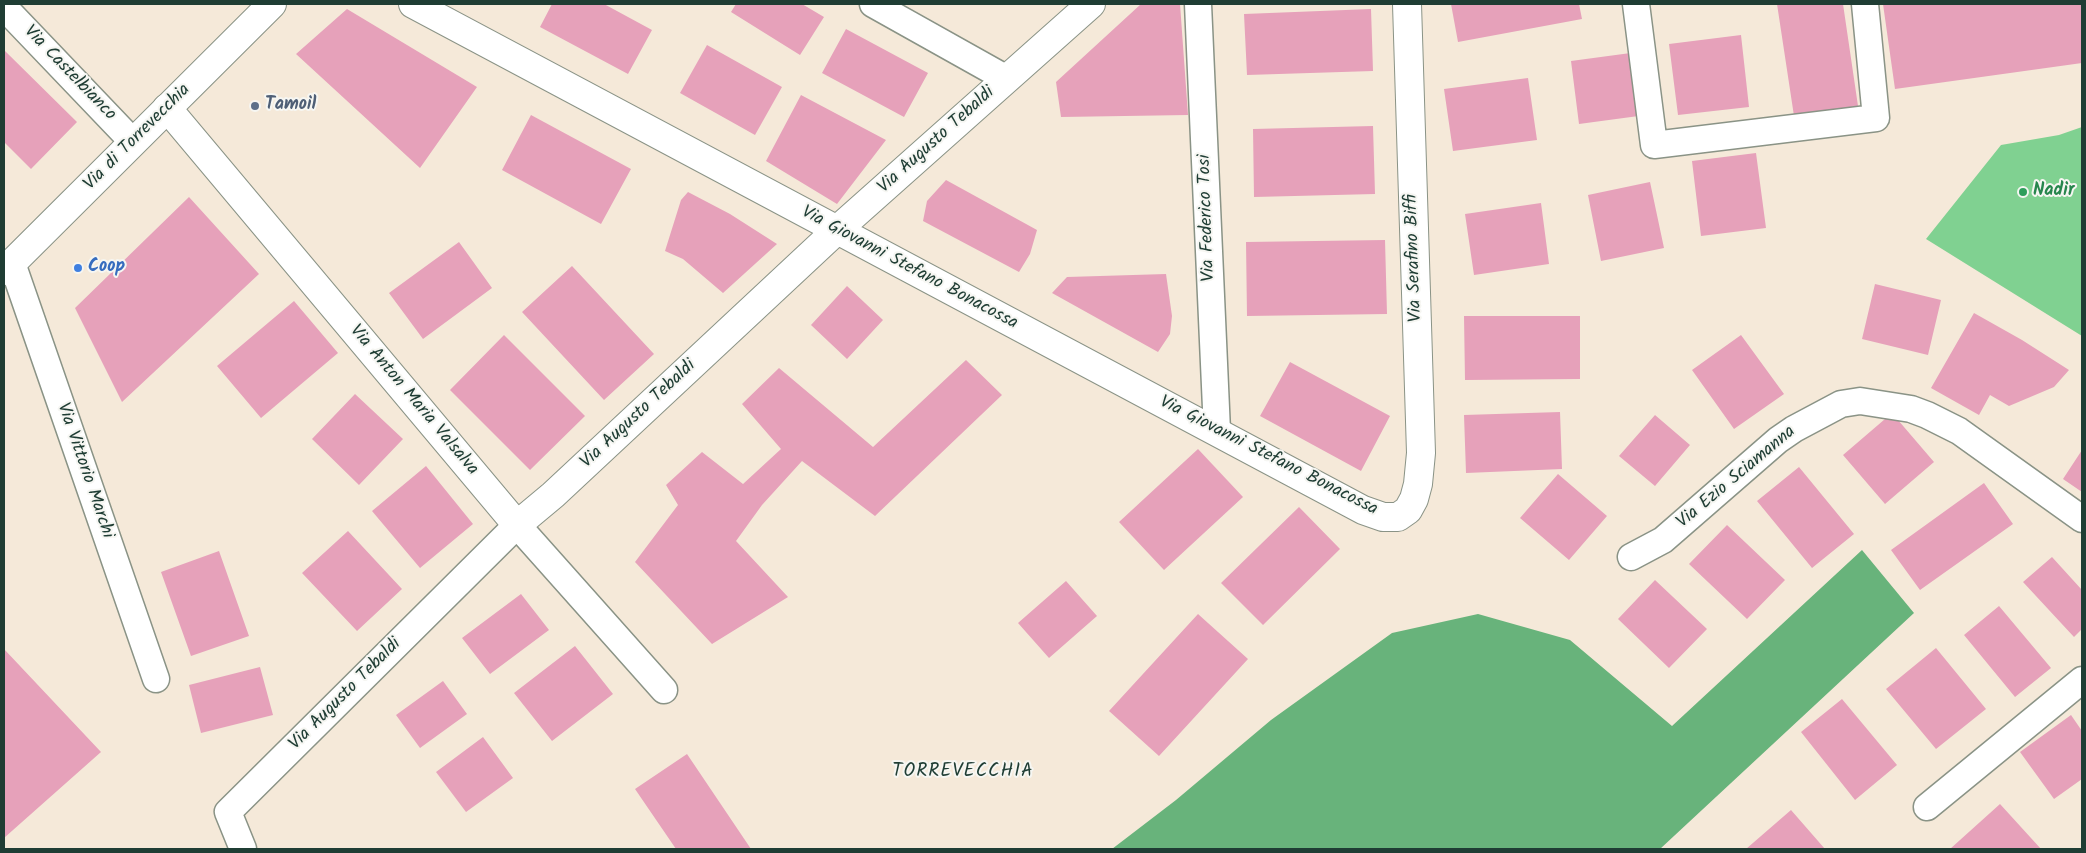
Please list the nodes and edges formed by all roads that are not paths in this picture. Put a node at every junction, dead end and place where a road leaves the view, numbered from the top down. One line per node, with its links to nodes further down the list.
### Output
1 (272, 4): 11 (street, Via di Torrevecchia)
2 (414, 4): 13 (street, Via Giovanni Stefano Bonacossa)
3 (873, 4): 10 (street)
4 (1090, 4): 10 (street, Via Augusto Tebaldi)
5 (1198, 4): 15 (street, Via Federico Tosi)
6 (1407, 4): 16 (street, Via Serafino Biffi)
7 (1636, 4): 8 (street)
8 (1865, 4)
9 (4, 7): 12 (street, Via Castelbianco)
10 (1007, 79): 13 (street, Via Augusto Tebaldi)
11 (168, 108): 12 (street, Via di Torrevecchia); 18 (street, Via Anton Maria Valsalva)
12 (133, 142): 14 (street, Via di Torrevecchia)
13 (837, 230): 15 (street, Via Giovanni Stefano Bonacossa); 18 (street, Via Augusto Tebaldi)
14 (8, 267): 20 (street, Via Vittorio Marchi)
15 (1217, 432): 16 (street, Via Giovanni Stefano Bonacossa)
16 (1408, 510)
17 (2082, 520): 19 (street, Via Ezio Sciamanna)
18 (517, 525): 22 (street, Via Anton Maria Valsalva); 24 (street, Via Augusto Tebaldi)
19 (1631, 557)
20 (156, 679)
21 (2082, 680): 23 (street)
22 (664, 690)
23 (1928, 807)
24 (243, 849)

